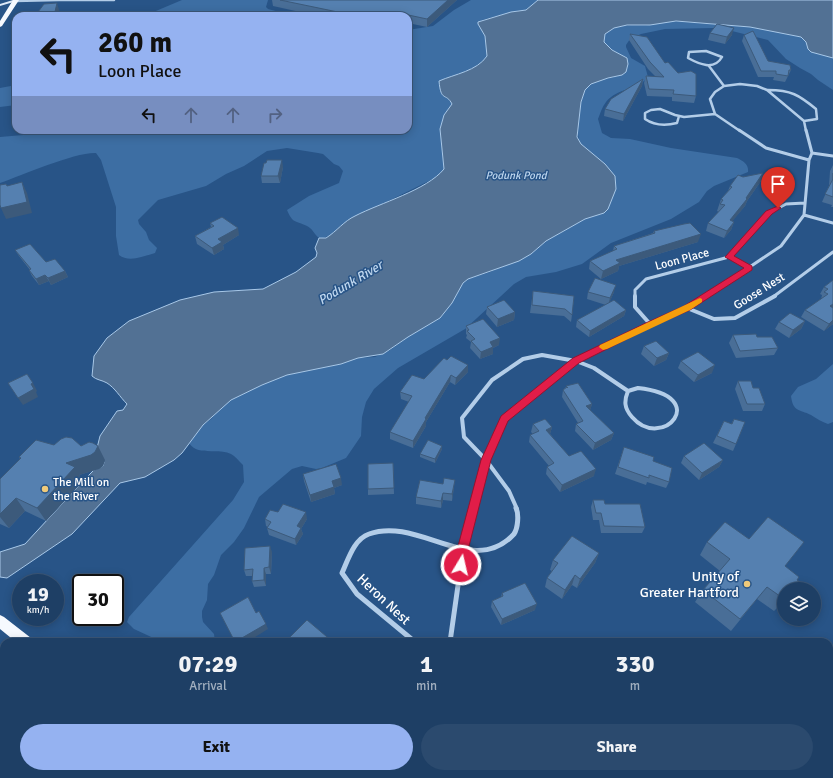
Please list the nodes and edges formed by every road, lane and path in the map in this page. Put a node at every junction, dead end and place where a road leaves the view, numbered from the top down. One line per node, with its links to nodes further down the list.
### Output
1 (60, 0): 2 (street); 3 (street)
2 (114, 0)
3 (16, 1): 4 (street); 5 (main road)
4 (0, 5)
5 (0, 25)
6 (709, 66): 6 (street); 7 (street)
7 (724, 86): 8 (street); 9 (street)
8 (767, 90): 11 (street); 11 (street)
9 (715, 114): 10 (street); 14 (street)
10 (679, 116): 10 (street)
11 (804, 121): 12 (street)
12 (812, 153): 13 (street); 14 (street)
13 (833, 156)
14 (809, 160): 15 (street)
15 (805, 203): 16 (street); 19 (street)
16 (804, 215): 17 (street); 20 (street)
17 (833, 223)
18 (833, 252): 21 (street, Goose Nest)
19 (729, 257): 20 (street); 22 (street, Loon Place)
20 (749, 268): 21 (street)
21 (687, 308): 22 (street)
22 (650, 324): 23 (street)
23 (576, 361): 24 (street); 25 (street); 25 (street)
24 (628, 391): 24 (street)
25 (486, 460): 26 (street); 26 (street)
26 (463, 550): 29 (street, Heron Nest); 30 (street)
27 (0, 621): 28 (main road)
28 (21, 638)
29 (410, 638)
30 (451, 638)

